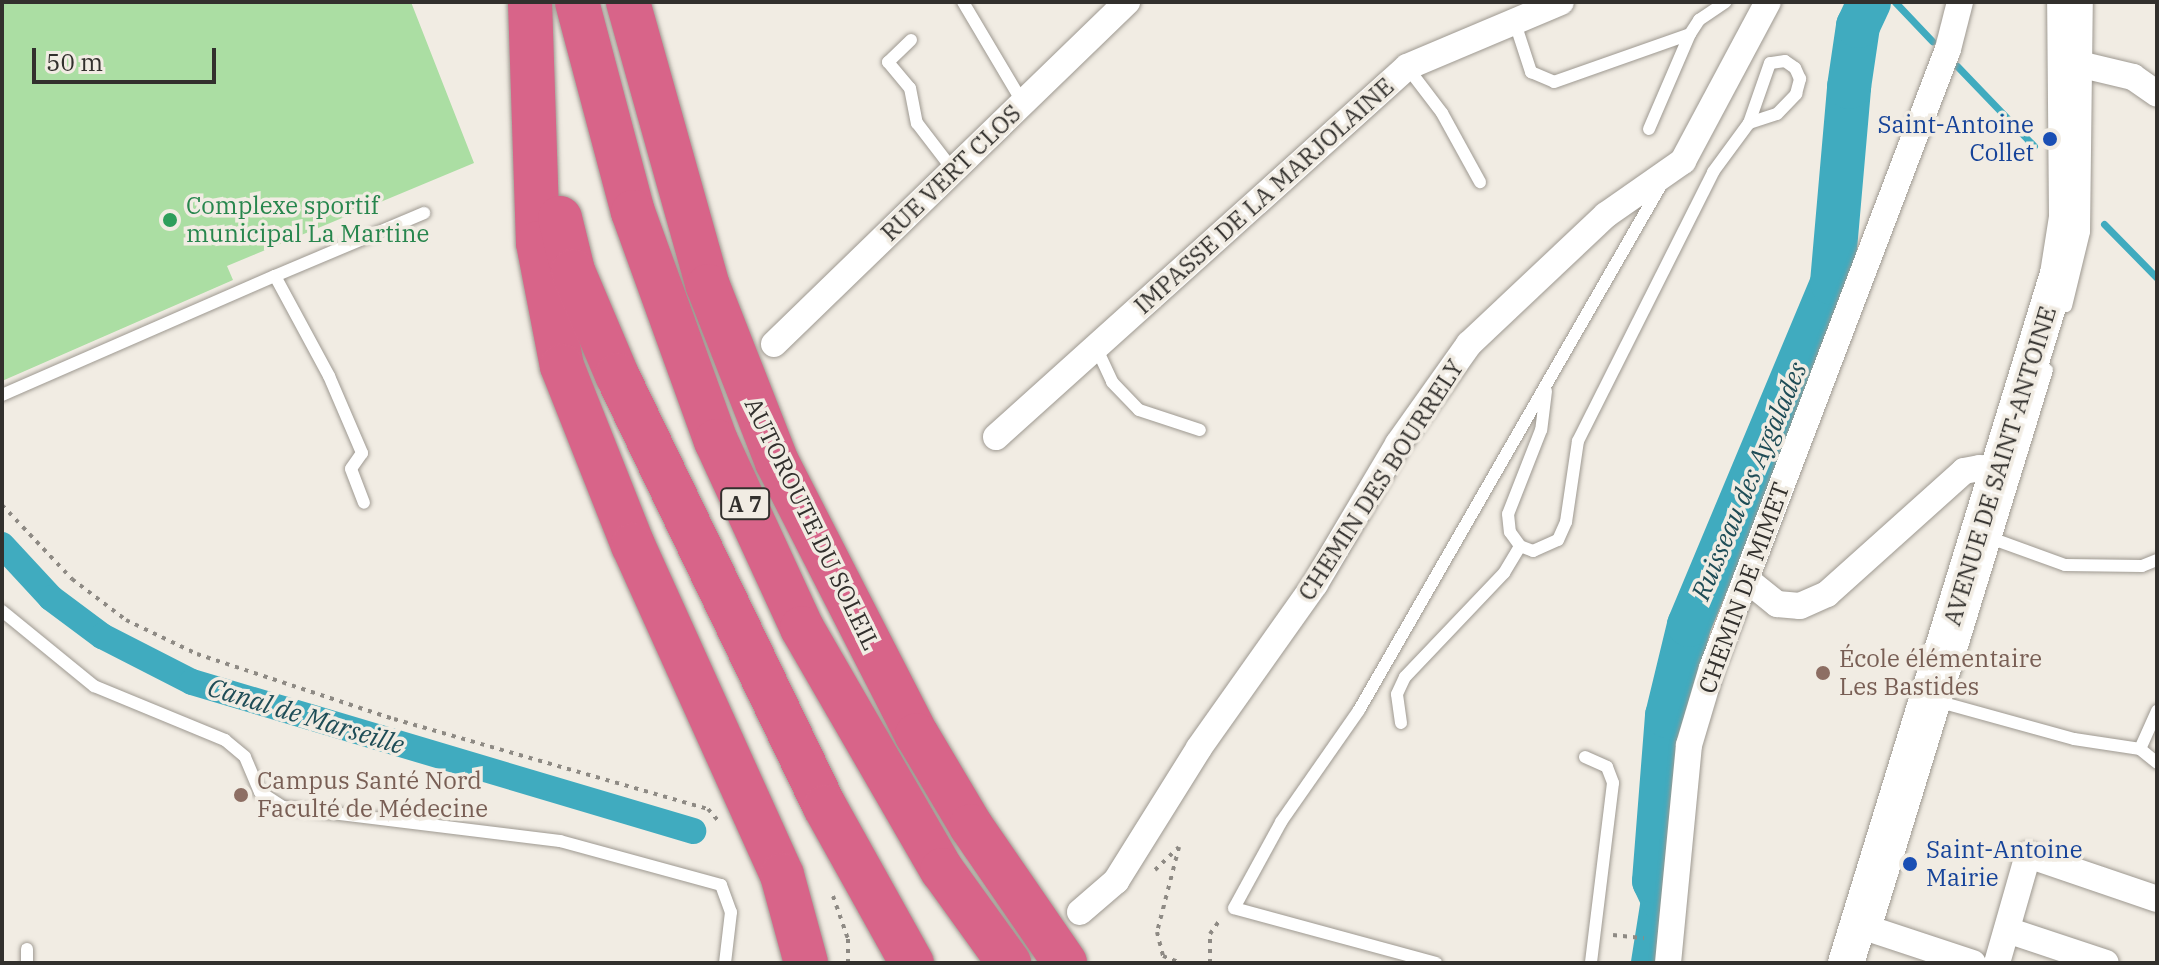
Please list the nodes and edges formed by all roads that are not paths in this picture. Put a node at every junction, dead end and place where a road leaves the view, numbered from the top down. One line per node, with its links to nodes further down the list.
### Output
1 (530, 2): 19 (highway)
2 (577, 2): 55 (highway, AUTOROUTE DU SOLEIL / A 7)
3 (628, 2): 56 (highway, AUTOROUTE DU SOLEIL / A 7)
4 (963, 2): 18 (lane)
5 (1127, 2): 18 (street, RUE VERT CLOS)
6 (1561, 2): 12 (street, IMPASSE DE LA MARJOLAINE)
7 (1726, 2): 13 (lane)
8 (1768, 2): 23 (street, CHEMIN DES BOURRELY)
9 (1960, 2): 40 (street, CHEMIN DE MIMET)
10 (2065, 2): 15 (main road, AVENUE DE SAINT-ANTOINE)
11 (2087, 2): 15 (lane)
12 (1515, 23): 13 (lane); 16 (street, IMPASSE DE LA MARJOLAINE)
13 (1690, 34): 21 (lane)
14 (911, 40): 22 (lane)
15 (2077, 62): 17 (street); 27 (lane); 35 (main road, AVENUE DE SAINT-ANTOINE)
16 (1407, 67): 24 (lane); 29 (street, IMPASSE DE LA MARJOLAINE)
17 (2157, 94)
18 (1023, 103): 22 (street, RUE VERT CLOS)
19 (537, 106): 53 (highway); 54 (highway)
20 (1749, 123): 20 (lane); 38 (lane)
21 (1649, 129)
22 (953, 170): 28 (street, RUE VERT CLOS)
23 (1667, 173): 31 (lane); 49 (street, CHEMIN DES BOURRELY)
24 (1480, 182)
25 (424, 213): 26 (lane)
26 (275, 276): 32 (lane); 36 (lane)
27 (2060, 325)
28 (774, 344)
29 (1096, 347): 33 (lane); 34 (street, IMPASSE DE LA MARJOLAINE)
30 (2052, 349): 37 (lane)
31 (1547, 384): 38 (lane); 57 (lane)
32 (2, 395)
33 (1200, 430)
34 (996, 437)
35 (1998, 475): 40 (street); 42 (main road, AVENUE DE SAINT-ANTOINE)
36 (364, 503)
37 (1996, 540): 39 (lane); 42 (lane)
38 (1520, 546): 44 (lane)
39 (2157, 560)
40 (1746, 579): 59 (street, CHEMIN DE MIMET)
41 (2, 611): 52 (lane)
42 (1939, 702): 45 (lane); 51 (main road, AVENUE DE SAINT-ANTOINE)
43 (2157, 711): 45 (lane)
44 (1401, 723)
45 (2140, 749): 47 (lane)
46 (1585, 757): 58 (lane)
47 (2157, 763)
48 (2157, 899): 50 (street)
49 (1080, 912)
50 (2007, 930): 61 (street); 62 (street)
51 (1862, 943): 60 (street)
52 (725, 963)
53 (806, 963)
54 (912, 963)
55 (1009, 963)
56 (1065, 963)
57 (1436, 963)
58 (1591, 963)
59 (1668, 963)
60 (1973, 963)
61 (1997, 963)
62 (2106, 963)

